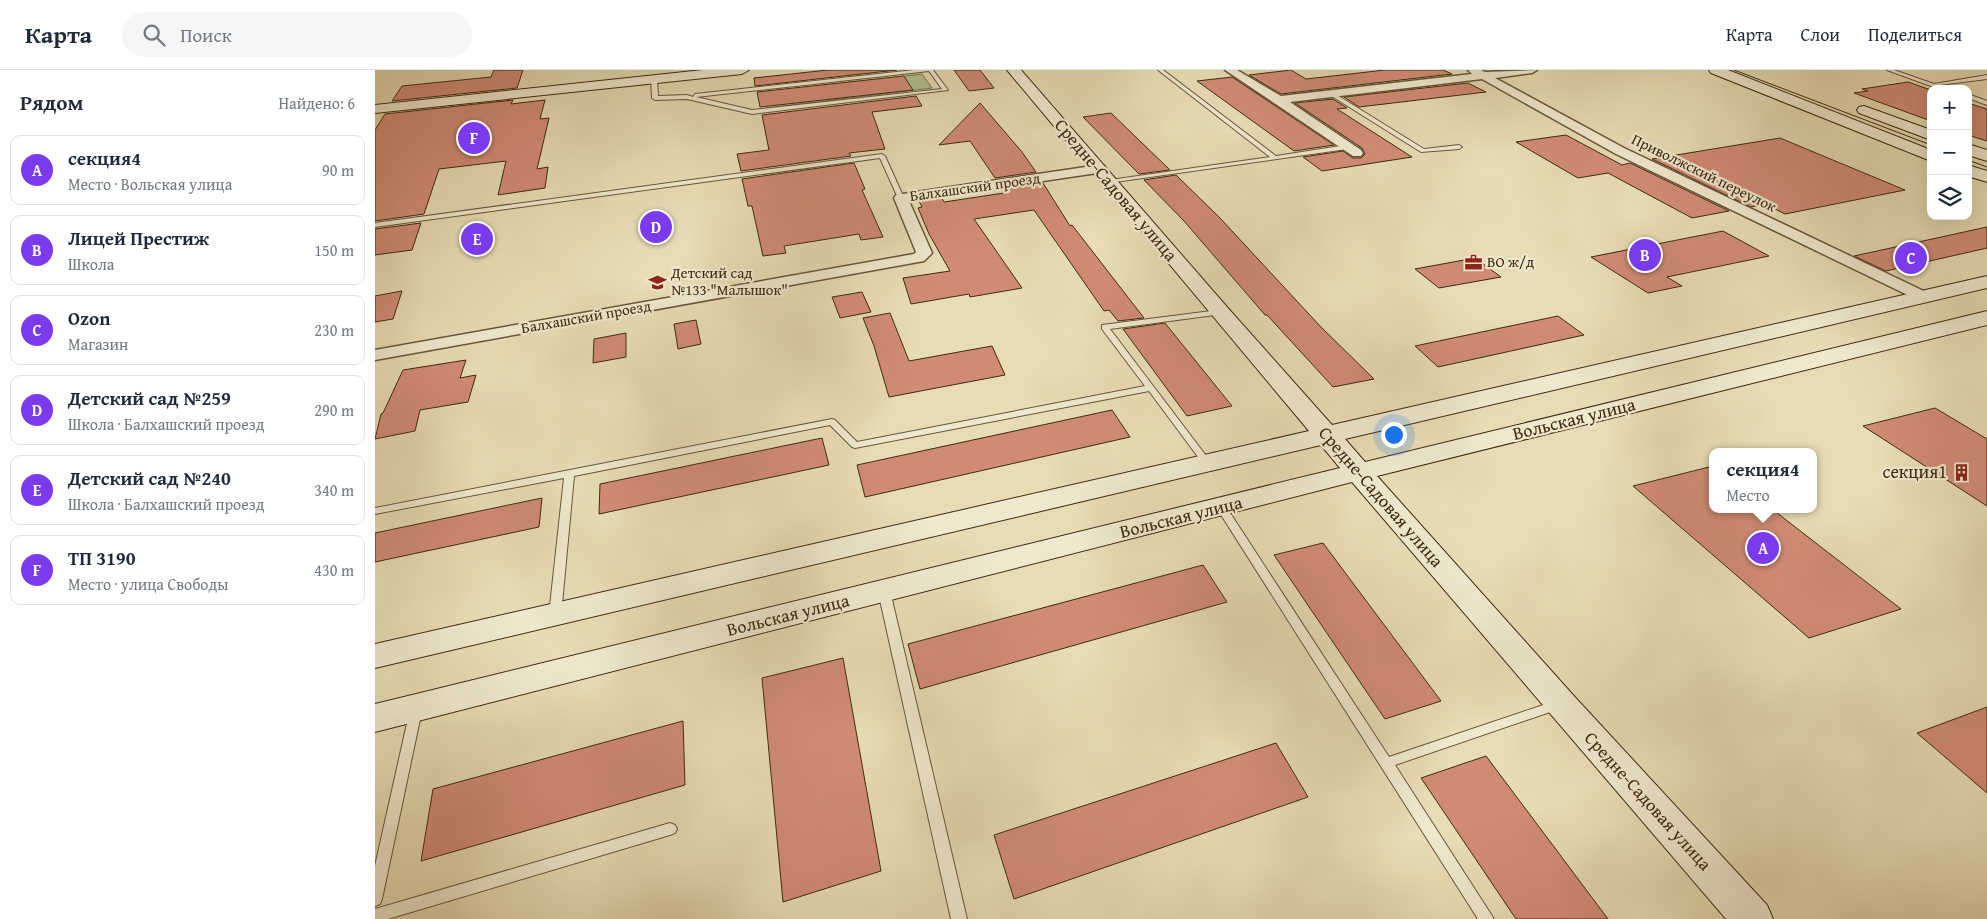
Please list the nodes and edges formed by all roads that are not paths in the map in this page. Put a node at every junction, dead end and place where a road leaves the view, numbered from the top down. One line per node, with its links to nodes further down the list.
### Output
1 (742, 70): 11 (main road)
2 (929, 70): 14 (lane); 14 (lane)
3 (1015, 70): 28 (main road, Средне-Садовая улица)
4 (1161, 70): 26 (lane)
5 (1236, 70): 16 (street)
6 (1532, 70): 9 (street)
7 (1716, 70): 24 (main road)
8 (1889, 70): 12 (lane)
9 (1479, 73): 13 (street); 33 (street, Приволжский переулок)
10 (1987, 77): 12 (lane)
11 (654, 79): 14 (lane); 19 (main road)
12 (1933, 85)
13 (1332, 94): 16 (street); 21 (lane)
14 (687, 97)
15 (1972, 97): 17 (lane)
16 (1279, 100): 22 (street)
17 (1987, 103)
18 (1849, 104): 20 (main road)
19 (375, 109)
20 (1927, 133)
21 (1459, 147)
22 (1352, 150): 26 (lane)
23 (1972, 150): 25 (main road)
24 (1927, 154)
25 (1987, 156)
26 (1274, 157): 28 (lane)
27 (1972, 172): 29 (main road)
28 (1104, 175): 30 (street, Балхашский проезд); 34 (main road, Средне-Садовая улица)
29 (1987, 178)
30 (901, 198): 31 (lane); 36 (street, Балхашский проезд)
31 (375, 225)
32 (1987, 282): 33 (main road)
33 (1924, 297): 38 (main road)
34 (1219, 312): 37 (lane); 38 (main road, Средне-Садовая улица)
35 (1987, 318): 40 (main road, Вольская улица)
36 (375, 355)
37 (1151, 388): 39 (lane); 41 (lane)
38 (1327, 436): 39 (main road); 40 (main road, Средне-Садовая улица)
39 (1207, 463): 45 (main road)
40 (1360, 472): 42 (main road, Вольская улица); 47 (main road, Средне-Садовая улица)
41 (569, 474): 43 (lane); 45 (lane)
42 (1221, 507): 44 (main road, Вольская улица); 50 (lane)
43 (375, 511)
44 (884, 591): 48 (main road, Вольская улица); 54 (lane)
45 (555, 615): 46 (main road)
46 (375, 656)
47 (1561, 704): 50 (lane); 56 (main road, Средне-Садовая улица)
48 (417, 707): 49 (main road, Вольская улица); 52 (lane)
49 (375, 718)
50 (1386, 763): 55 (lane)
51 (670, 829): 53 (lane)
52 (375, 899)
53 (375, 916)
54 (959, 919)
55 (1486, 919)
56 (1752, 919)

